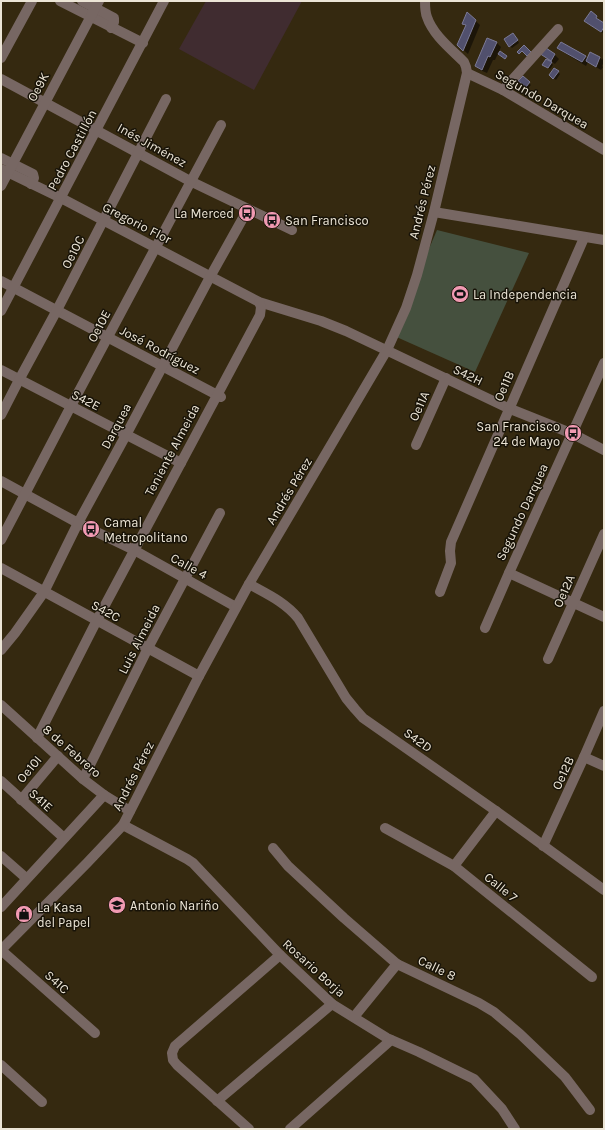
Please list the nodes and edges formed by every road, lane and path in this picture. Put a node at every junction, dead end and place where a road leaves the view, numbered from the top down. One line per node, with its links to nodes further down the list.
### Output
1 (32, 1): 11 (street)
2 (82, 1): 6 (street)
3 (164, 1): 10 (street, Pedro Castillón)
4 (425, 1): 12 (street)
5 (65, 2): 7 (street)
6 (97, 4): 7 (street, Oe9K); 8 (street)
7 (90, 17): 8 (street); 16 (street, Oe9K)
8 (111, 28): 10 (street)
9 (558, 29): 14 (street)
10 (143, 43): 18 (street, Pedro Castillón)
11 (1, 58)
12 (466, 73): 14 (street, Segundo Darquea); 27 (street, Andrés Pérez)
13 (1, 79): 16 (street, Inés Jiménez)
14 (503, 90): 19 (street, Segundo Darquea)
15 (166, 99): 20 (street, Oe10C)
16 (45, 102): 18 (street, Inés Jiménez); 22 (street, Oe9K)
17 (221, 125): 23 (street, Oe10E)
18 (97, 130): 20 (street, Inés Jiménez); 25 (street, Pedro Castillón)
19 (604, 150)
20 (139, 153): 23 (street, Inés Jiménez); 28 (street, Oe10C)
21 (1, 158): 22 (street, Gregorio Flor)
22 (7, 169): 24 (street, Oe9K); 25 (street, Gregorio Flor)
23 (190, 181): 26 (street, Inés Jiménez); 32 (street, Oe10E)
24 (1, 186)
25 (61, 198): 28 (street, Gregorio Flor); 35 (street, Pedro Castillón)
26 (248, 210): 29 (street, Inés Jiménez); 33 (street, Darquea)
27 (434, 212): 30 (street); 40 (street, Andrés Pérez)
28 (104, 220): 32 (street, Gregorio Flor); 37 (street, Oe10C)
29 (292, 230)
30 (584, 238): 31 (street); 48 (street, Oe11B)
31 (604, 240)
32 (156, 247): 33 (street, Gregorio Flor); 39 (street, Oe10E)
33 (210, 277): 36 (street, Gregorio Flor); 42 (street, Darquea)
34 (1, 281): 35 (street, José Rodríguez)
35 (13, 287): 37 (street, José Rodríguez); 38 (street, Pedro Castillón)
36 (259, 302): 40 (street, S42H); 46 (street, Teniente Almeida)
37 (57, 310): 39 (street, José Rodríguez); 45 (street, Oe10C)
38 (1, 311)
39 (108, 338): 42 (street, José Rodríguez); 47 (street, Oe10E)
40 (387, 350): 44 (street, S42H); 65 (street, Andrés Pérez)
41 (604, 363): 50 (street, Segundo Darquea)
42 (162, 366): 46 (street, José Rodríguez); 51 (street, Darquea)
43 (1, 370): 45 (street, S42E)
44 (446, 378): 48 (street, S42H); 52 (street, Oe11A)
45 (19, 380): 47 (street, S42E); 49 (street, Oe10C)
46 (219, 396): 54 (street, Teniente Almeida)
47 (71, 406): 51 (street, S42E); 56 (street, Oe10E)
48 (508, 408): 50 (street, S42H); 67 (street, Oe11B)
49 (1, 415)
50 (572, 434): 53 (street, S42H); 63 (street, Segundo Darquea)
51 (126, 435): 54 (street, S42E); 58 (street, Darquea)
52 (416, 445)
53 (604, 450)
54 (181, 463): 61 (street, Teniente Almeida)
55 (1, 481): 56 (street, Calle 4)
56 (25, 494): 58 (street, Calle 4); 60 (street, Oe10E)
57 (220, 513): 64 (street, Luis Almeida)
58 (78, 523): 61 (street, Calle 4); 66 (street, Darquea)
59 (604, 534): 68 (street, Oe12A)
60 (1, 540)
61 (134, 550): 64 (street, Calle 4); 71 (street, Teniente Almeida)
62 (1, 568): 66 (street, S42C)
63 (509, 573): 68 (street); 72 (street, Segundo Darquea)
64 (185, 578): 69 (street, Calle 4); 73 (street, Luis Almeida)
65 (249, 584): 69 (street, Andrés Pérez); 88 (street, S42D)
66 (44, 592): 71 (street, S42C); 74 (street, Darquea)
67 (440, 592)
68 (573, 602): 70 (street); 75 (street, Oe12A)
69 (236, 607): 76 (street, Andrés Pérez)
70 (604, 617)
71 (97, 620): 73 (street, S42C); 79 (street, Teniente Almeida)
72 (485, 628)
73 (148, 648): 76 (street, S42C); 83 (street, Luis Almeida)
74 (1, 650)
75 (548, 659)
76 (199, 676): 87 (street, Andrés Pérez)
77 (1, 705): 79 (street, 8 de Febrero)
78 (604, 711): 81 (street, Oe12B)
79 (37, 738): 80 (street, 8 de Febrero)
80 (58, 756): 83 (street, 8 de Febrero); 86 (street, Oe10I)
81 (584, 757): 82 (street); 92 (street, Oe12B)
82 (604, 766)
83 (83, 779): 85 (street, 8 de Febrero)
84 (1, 781): 86 (street, S41E)
85 (104, 795): 87 (street, 8 de Febrero); 91 (street)
86 (21, 800): 91 (street, S41E)
87 (130, 811): 89 (street, Andrés Pérez)
88 (496, 811): 92 (street, S42D); 95 (street)
89 (123, 824): 99 (street, Andrés Pérez); 100 (street, Rosario Borja)
90 (385, 828): 95 (street, Calle 7)
91 (64, 838): 96 (street)
92 (543, 846): 97 (street, S42D)
93 (273, 848): 101 (street, Calle 8)
94 (1, 856): 96 (street)
95 (454, 866): 102 (street, Calle 7)
96 (26, 878): 98 (street)
97 (604, 890)
98 (1, 906)
99 (2, 947): 105 (street, S41C)
100 (280, 956): 103 (street, Rosario Borja); 108 (street)
101 (397, 964): 104 (street); 110 (street, Calle 8)
102 (592, 977)
103 (332, 1004): 104 (street, Rosario Borja); 108 (street)
104 (354, 1017): 106 (street, Rosario Borja)
105 (95, 1033)
106 (391, 1040): 112 (street); 113 (street, Rosario Borja)
107 (1, 1065): 109 (street)
108 (217, 1100): 111 (street)
109 (42, 1102)
110 (590, 1110)
111 (249, 1129)
112 (290, 1129)
113 (515, 1129)

